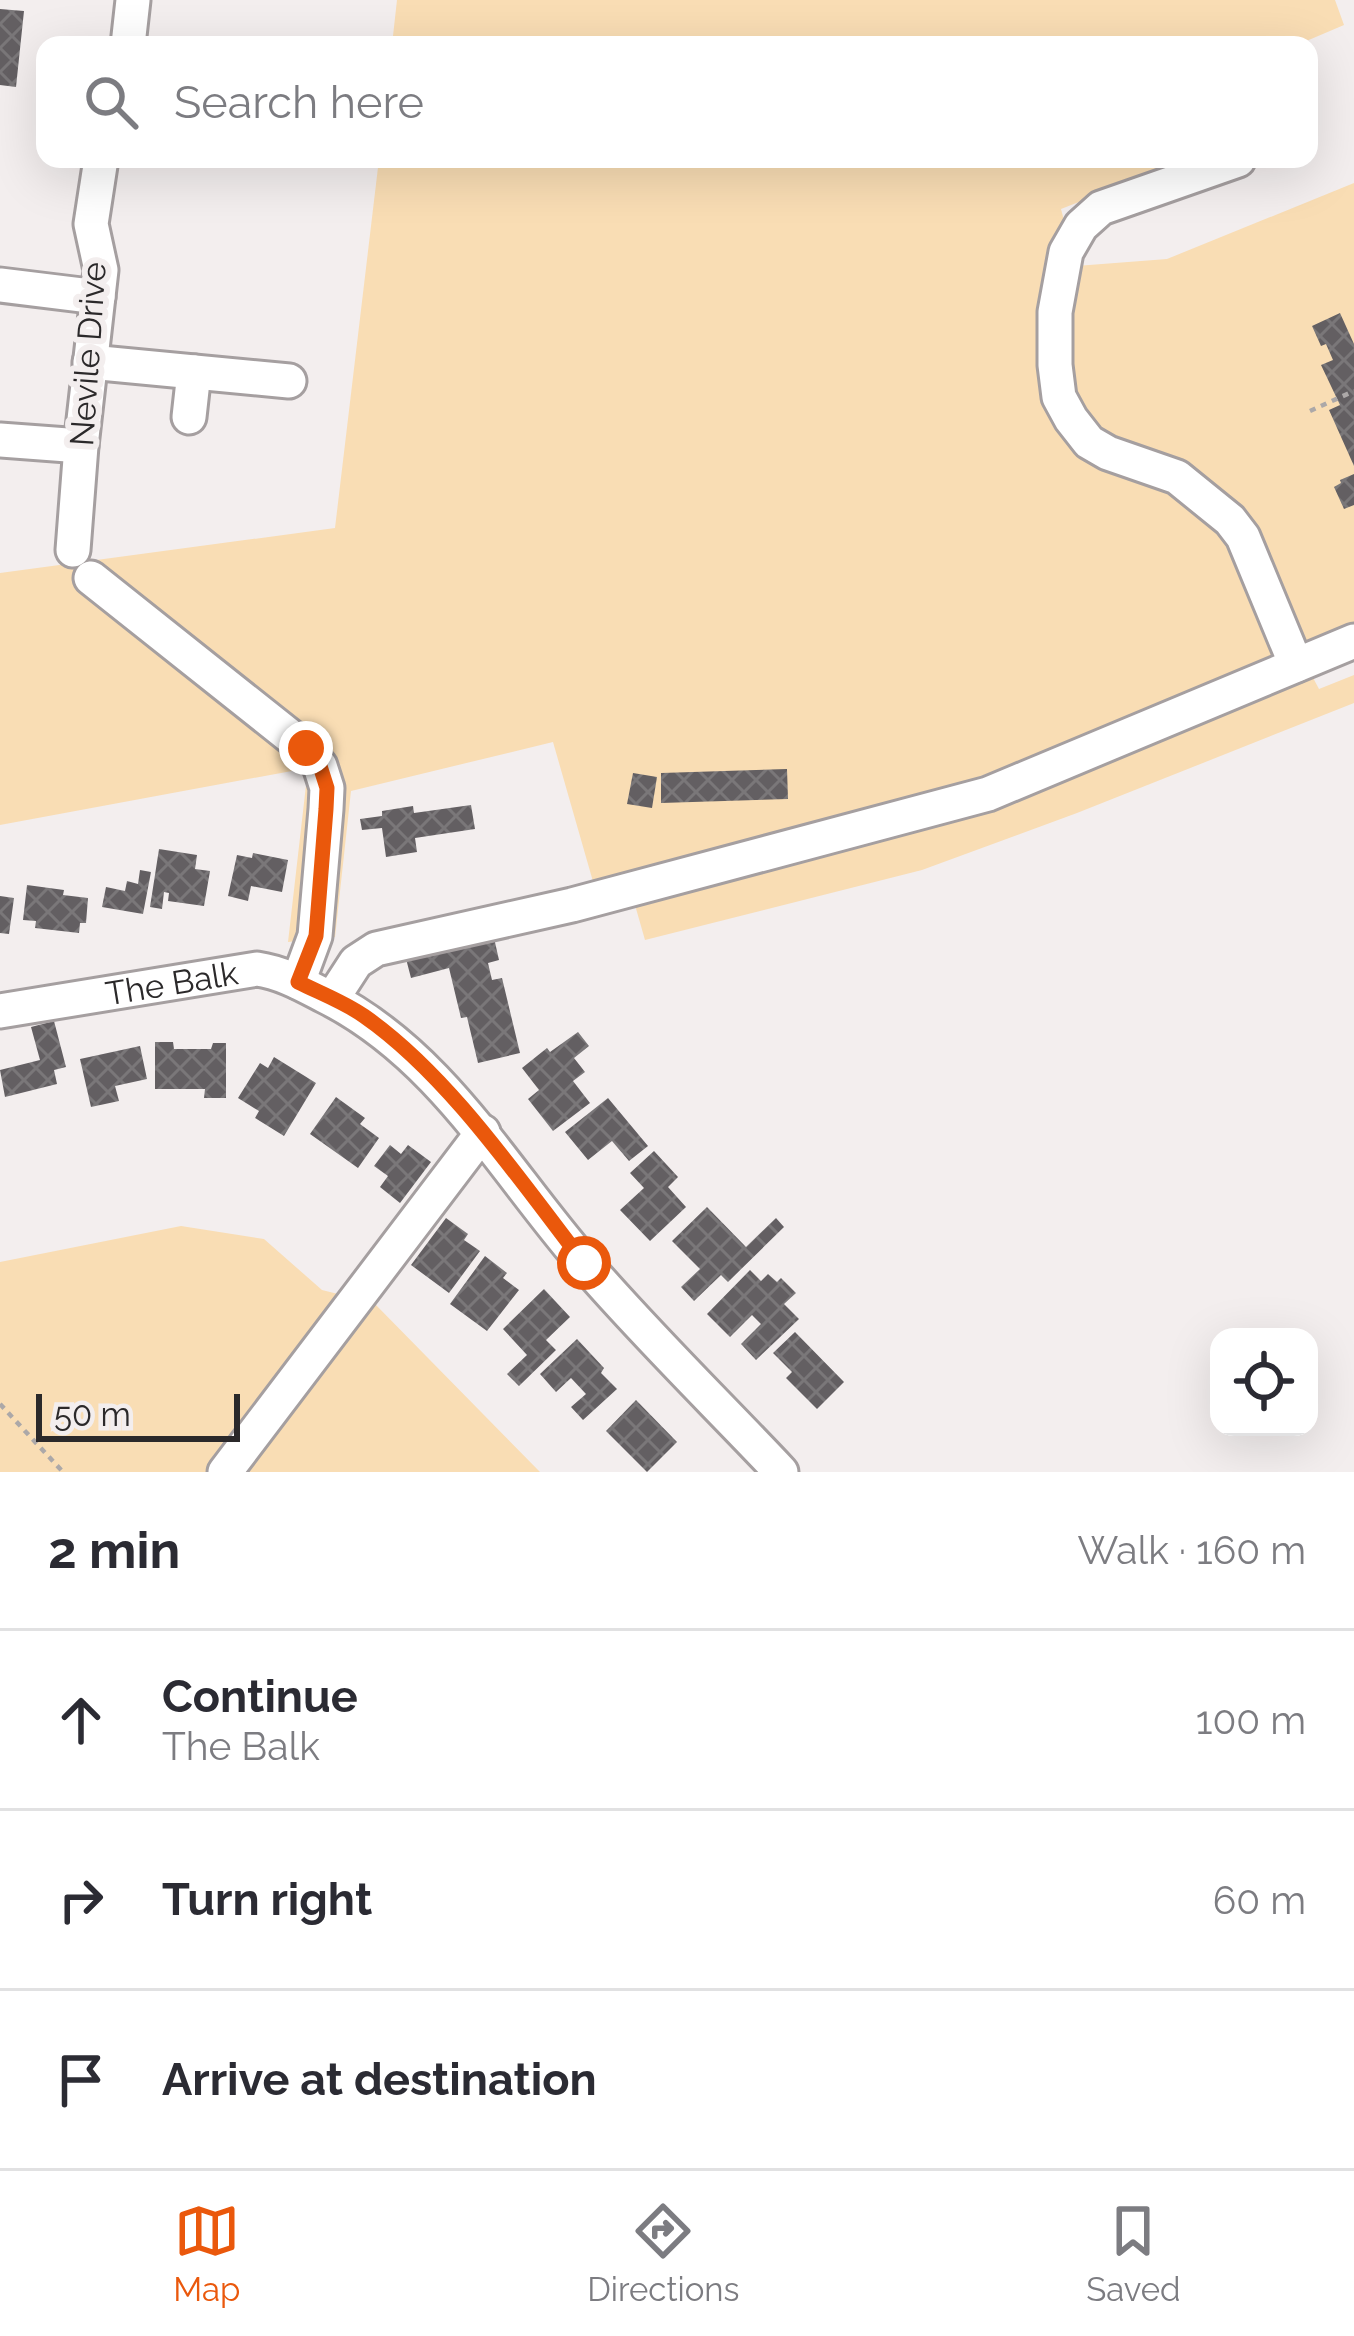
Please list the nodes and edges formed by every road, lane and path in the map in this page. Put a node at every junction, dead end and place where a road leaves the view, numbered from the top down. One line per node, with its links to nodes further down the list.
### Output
1 (133, 0): 2 (street)
2 (129, 36)
3 (100, 168): 6 (street, Nevile Drive)
4 (1215, 168): 16 (street)
5 (0, 285): 6 (street)
6 (98, 297): 7 (street, Nevile Drive)
7 (90, 362): 8 (street); 14 (street, Nevile Drive)
8 (194, 372): 9 (street); 12 (street)
9 (289, 381)
10 (1354, 392): 11 (path)
11 (1310, 411)
12 (189, 417)
13 (0, 440): 14 (street)
14 (81, 446): 17 (street, Nevile Drive)
15 (1354, 641): 16 (street)
16 (1296, 665): 18 (street)
17 (298, 982): 18 (street, The Balk); 19 (street, The Balk)
18 (332, 999): 20 (street, The Balk)
19 (0, 1011)
20 (482, 1132): 23 (street); 24 (street, The Balk)
21 (0, 1404): 22 (path)
22 (63, 1472)
23 (225, 1472)
24 (781, 1472)

